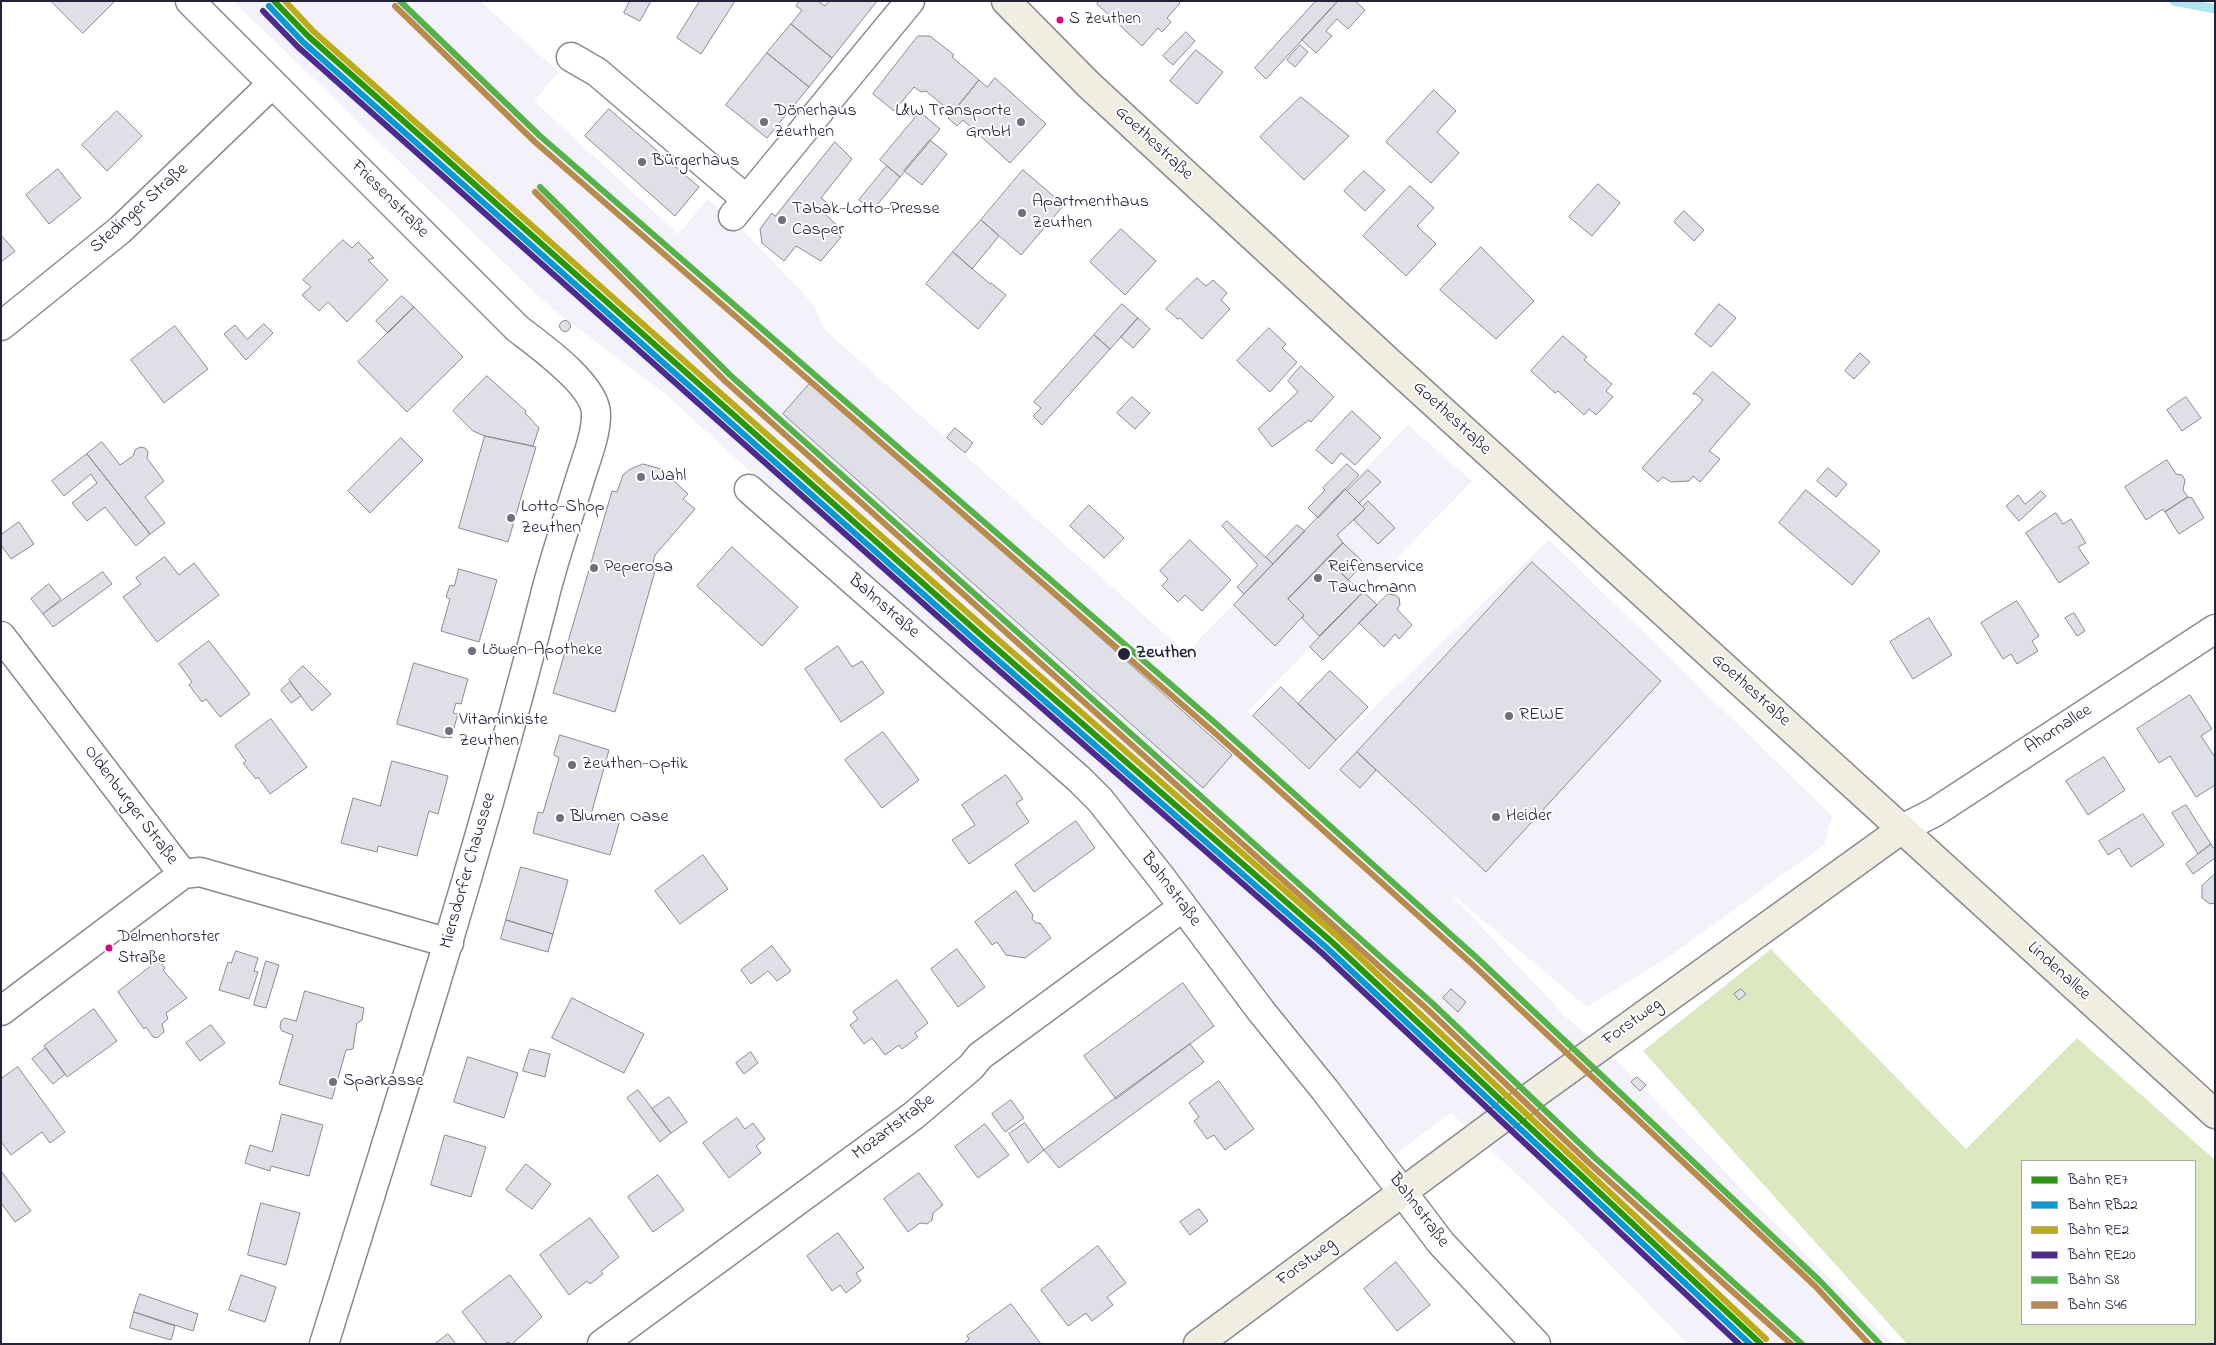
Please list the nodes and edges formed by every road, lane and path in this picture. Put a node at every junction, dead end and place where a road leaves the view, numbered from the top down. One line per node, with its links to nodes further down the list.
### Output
1 (190, 1): 5 (street, Friesenstraße)
2 (910, 1): 4 (street)
3 (1006, 1): 11 (main road, Goethestraße)
4 (571, 57)
5 (272, 84): 6 (street, Stedinger Straße); 7 (street, Friesenstraße)
6 (1, 326)
7 (590, 395): 14 (street, Miersdorfer Chaussee)
8 (750, 489): 13 (street, Bahnstraße)
9 (2215, 628): 11 (street, Ahornallee)
10 (1, 636): 12 (street, Oldenburger Straße)
11 (1902, 830): 16 (main road, Lindenallee); 17 (main road, Forstweg)
12 (183, 874): 14 (street, Oldenburger Straße); 15 (street)
13 (1183, 907): 17 (street, Bahnstraße); 19 (street, Mozartstraße)
14 (449, 943): 18 (street, Miersdorfer Chaussee)
15 (1, 1010)
16 (2215, 1114)
17 (1403, 1192): 20 (main road, Forstweg); 21 (street, Bahnstraße)
18 (324, 1344)
19 (602, 1344)
20 (1198, 1344)
21 (1536, 1344)

